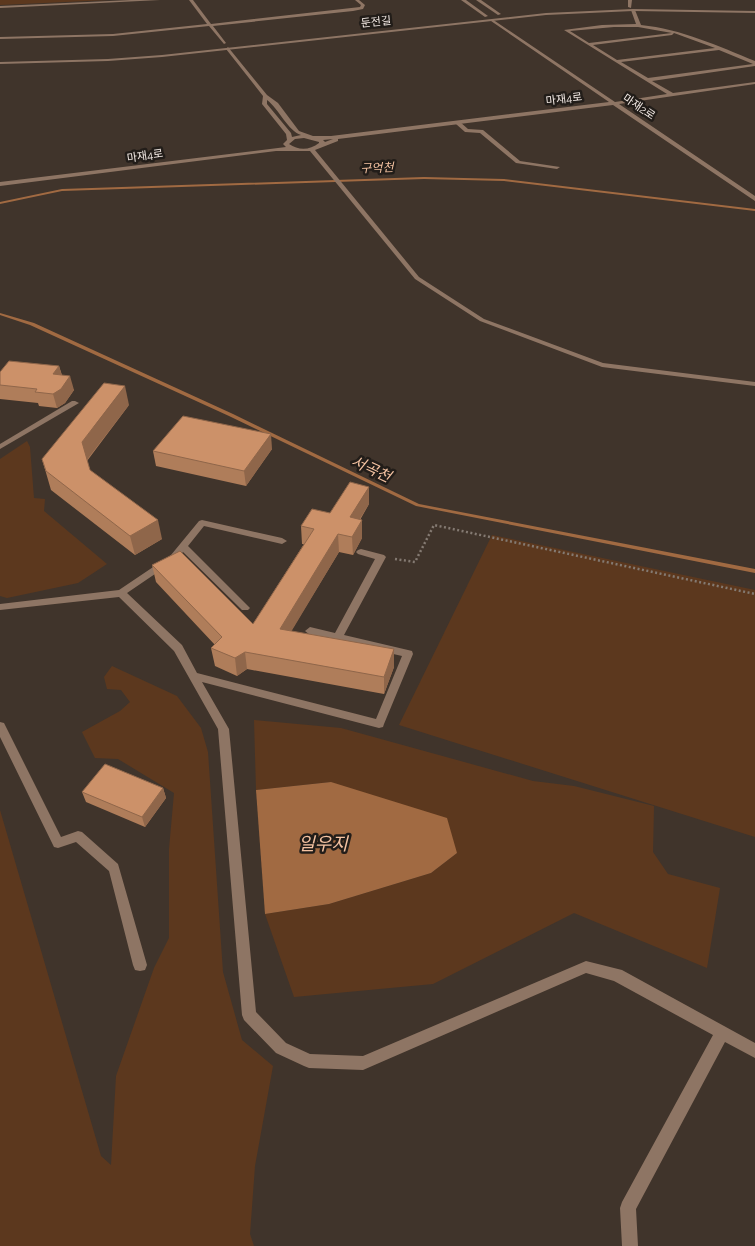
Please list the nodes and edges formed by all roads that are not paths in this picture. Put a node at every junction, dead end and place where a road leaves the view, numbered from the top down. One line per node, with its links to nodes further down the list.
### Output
1 (158, 0): 7 (street)
2 (191, 0): 15 (street)
3 (357, 0): 15 (street)
4 (464, 0): 12 (street)
5 (478, 0): 11 (street)
6 (630, 0): 8 (street)
7 (0, 8)
8 (632, 8): 9 (street, 둔전길); 10 (street, 둔전길); 11 (street, 둔전길); 13 (street, 둔전길); 16 (street)
9 (755, 8)
10 (755, 12)
11 (499, 14): 12 (street, 둔전길); 13 (street)
12 (486, 16): 14 (street, 마재2로); 20 (street, 둔전길)
13 (506, 18): 14 (street, 둔전길); 17 (street)
14 (492, 20): 17 (street, 마재2로); 22 (street, 둔전길)
15 (210, 25): 19 (street); 20 (street)
16 (639, 26): 18 (street); 21 (street)
17 (511, 32): 32 (street, 마재2로)
18 (678, 33): 21 (street); 23 (street)
19 (0, 38)
20 (224, 43): 22 (street); 24 (street, 둔전길)
21 (588, 44): 25 (street)
22 (228, 48): 26 (street, 둔전길); 31 (street)
23 (719, 49): 25 (street); 27 (street)
24 (0, 59)
25 (616, 61): 28 (street)
26 (0, 63)
27 (755, 64): 28 (street)
28 (646, 80): 30 (street)
29 (755, 83): 30 (street, 마재4로)
30 (672, 95): 32 (street, 마재4로)
31 (265, 96): 34 (street); 35 (street)
32 (615, 103): 33 (street, 마재4로); 42 (street, 마재2로)
33 (458, 123): 34 (street, 마재4로); 36 (street, 마재4로); 39 (street)
34 (313, 137): 35 (street, 마재4로); 36 (street)
35 (288, 140): 37 (street); 40 (street, 마재4로)
36 (320, 146): 38 (street, 마재4로)
37 (292, 148): 38 (street, 마재4로); 41 (street, 마재4로)
38 (311, 149): 43 (street)
39 (556, 167)
40 (0, 178)
41 (0, 184)
42 (755, 199)
43 (755, 384)
44 (75, 403): 45 (street)
45 (0, 447)
46 (282, 541): 47 (street)
47 (183, 547): 49 (street); 51 (street)
48 (361, 552): 53 (street)
49 (121, 593): 50 (street); 54 (street)
50 (0, 607)
51 (245, 608)
52 (310, 631): 53 (street)
53 (338, 637): 54 (street)
54 (193, 676): 57 (street)
55 (0, 726): 56 (street)
56 (140, 965)
57 (722, 1033): 58 (street); 59 (street)
58 (755, 1051)
59 (630, 1246)

